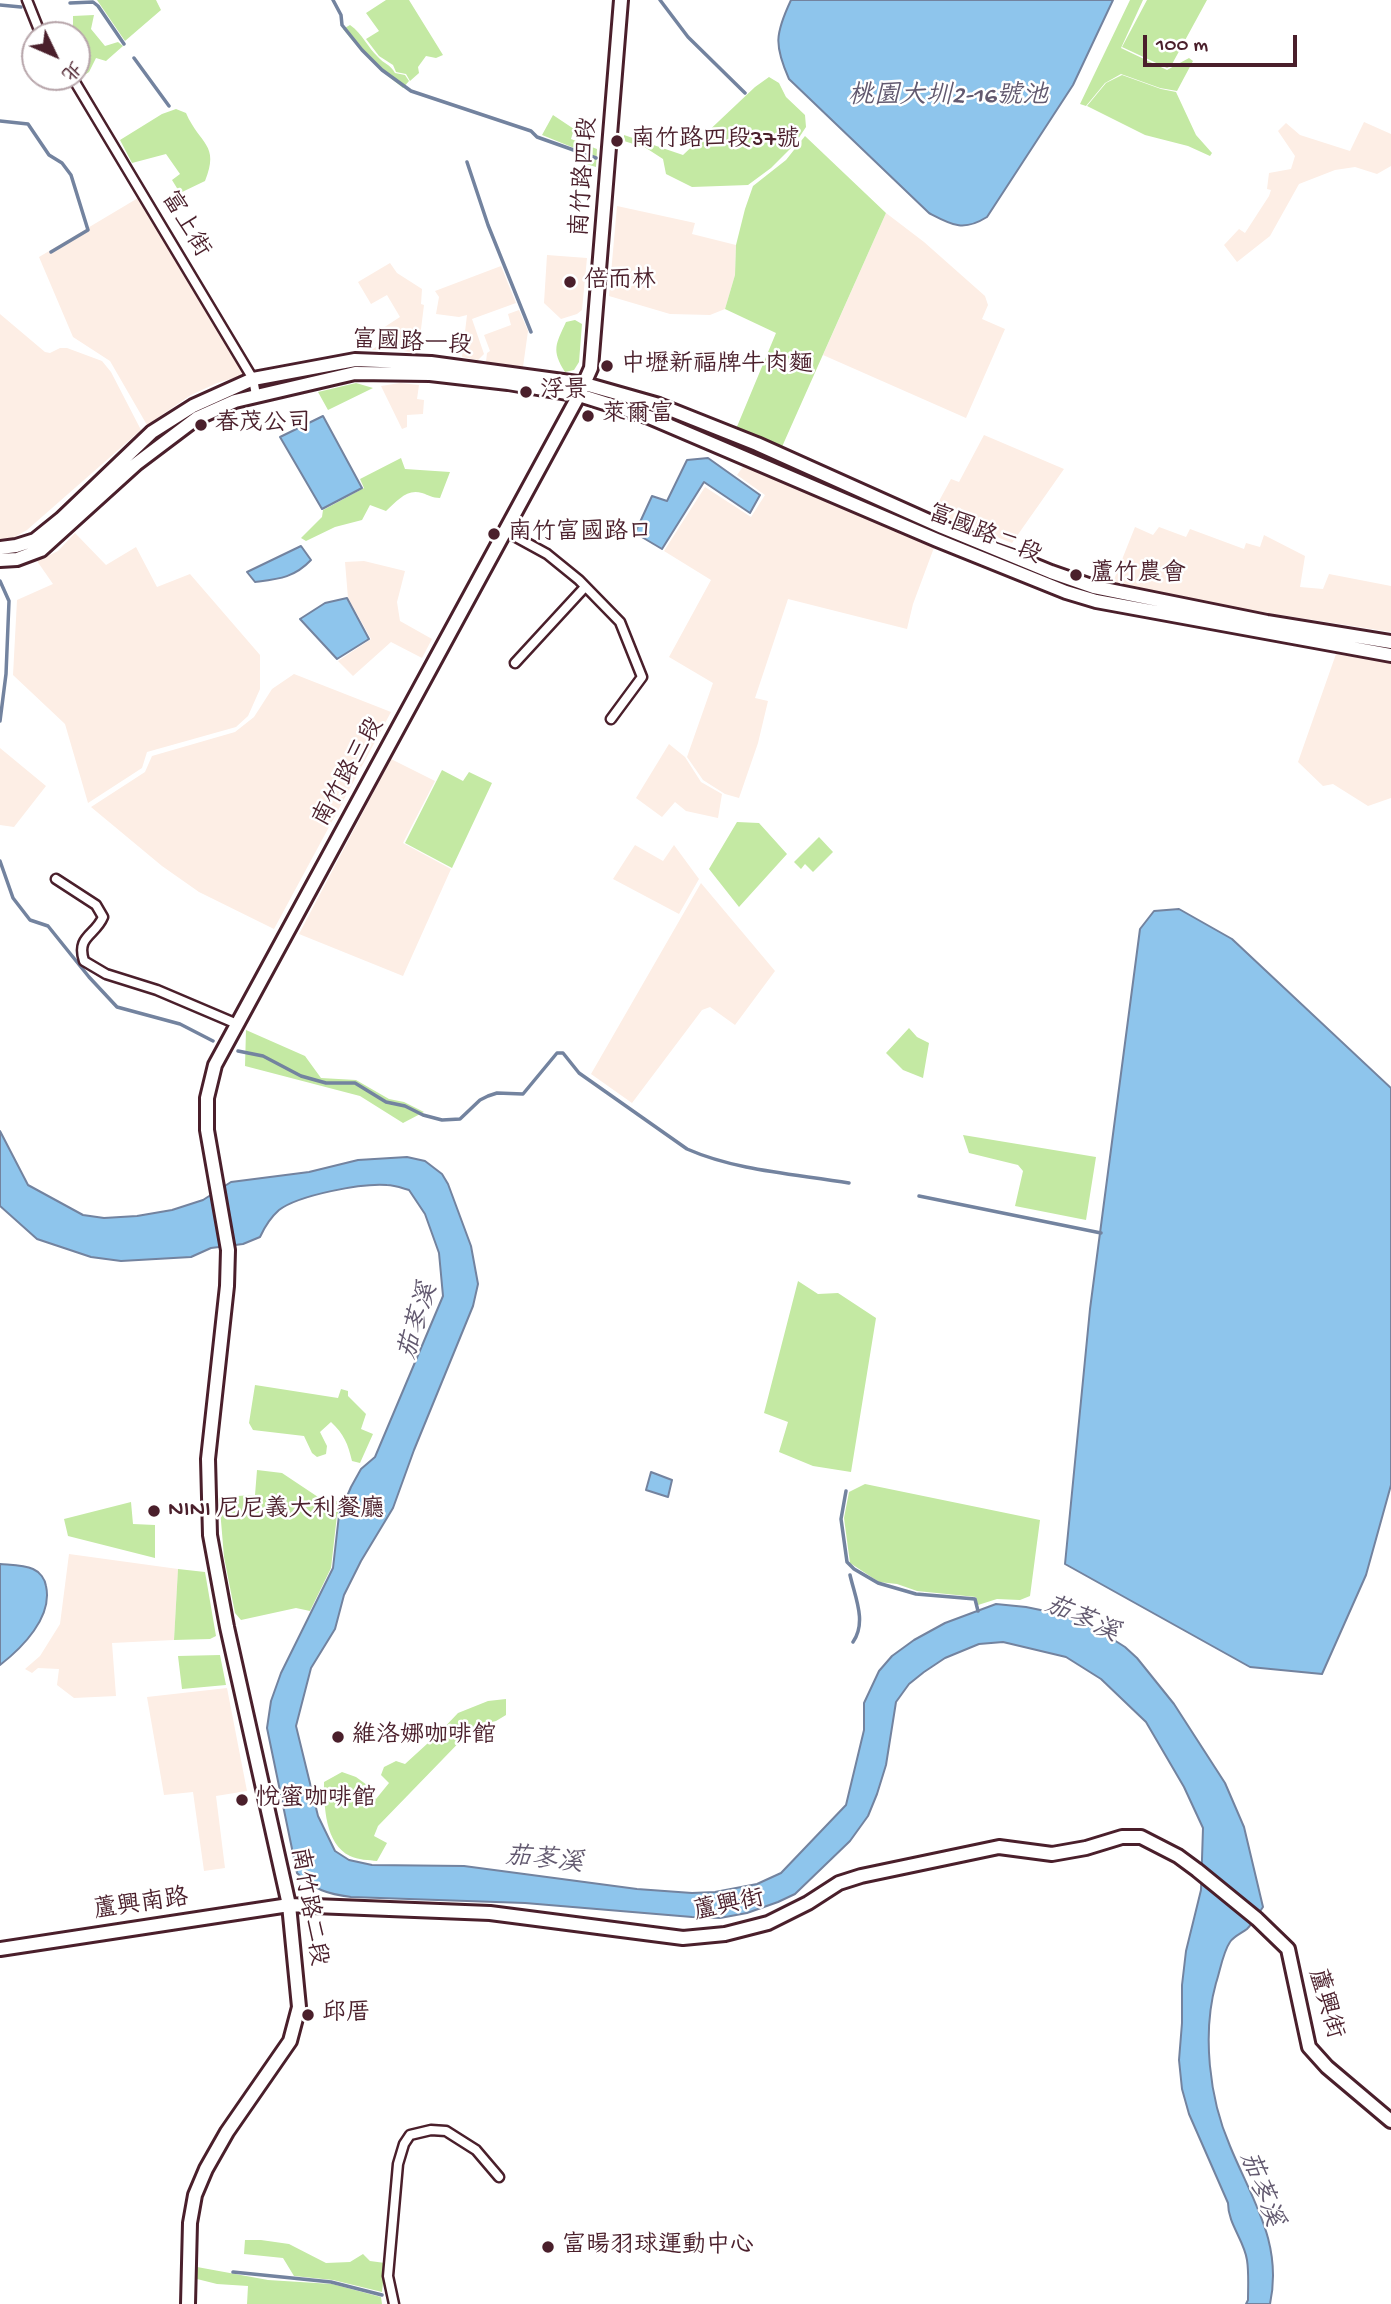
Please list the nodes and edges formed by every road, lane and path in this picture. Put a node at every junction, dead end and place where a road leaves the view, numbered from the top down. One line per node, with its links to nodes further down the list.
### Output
1 (27, 0): 3 (street)
2 (621, 0): 6 (street, 南竹路四段)
3 (35, 21)
4 (80, 91): 5 (street, 富上街)
5 (253, 379): 6 (street, 富國路一段); 7 (street, 富上街); 9 (street, 富國路一段)
6 (582, 389): 7 (street, 富國路一段); 8 (street, 南竹路三段); 12 (street, 富國路二段); 13 (street, 富國路二段)
7 (256, 395): 10 (street, 富國路一段)
8 (505, 531): 11 (street); 17 (street, 南竹路三段)
9 (0, 548)
10 (0, 560)
11 (585, 587): 14 (street); 15 (street)
12 (1391, 642)
13 (1391, 655)
14 (515, 663)
15 (611, 719)
16 (56, 879): 17 (street)
17 (237, 1024): 18 (street, 南竹路三段)
18 (227, 1286): 19 (street, 南竹路二段)
19 (289, 1905): 20 (street, 蘆興南路); 21 (street, 蘆興街); 23 (street, 南竹路二段)
20 (0, 1949)
21 (1391, 2121)
22 (499, 2177): 24 (street)
23 (188, 2304)
24 (394, 2304)

